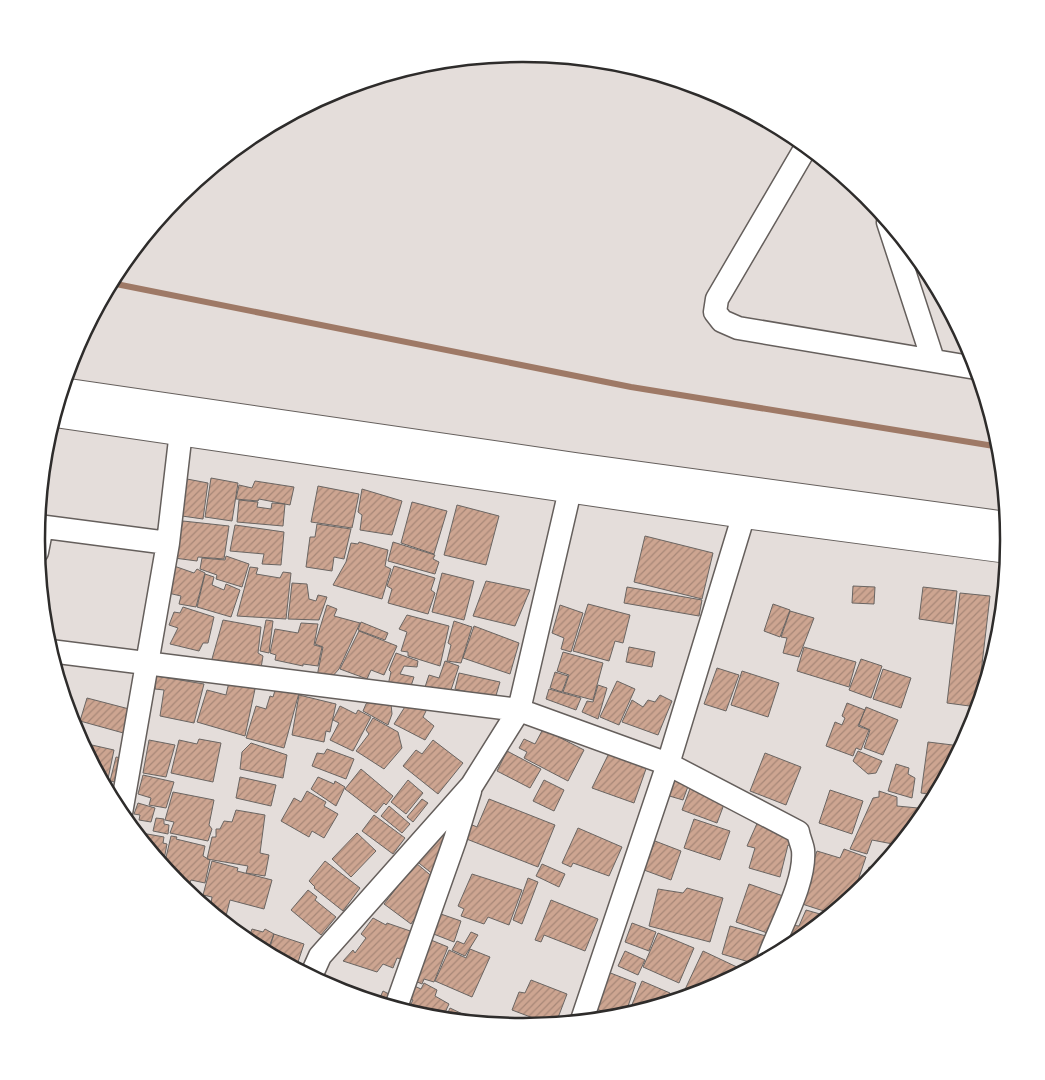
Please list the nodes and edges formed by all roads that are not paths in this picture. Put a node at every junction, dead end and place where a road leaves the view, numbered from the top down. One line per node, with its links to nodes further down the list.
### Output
1 (802, 153): 3 (street)
2 (894, 240): 3 (street)
3 (933, 360): 4 (street)
4 (967, 366)
5 (68, 393): 7 (street)
6 (62, 412): 7 (street)
7 (182, 420): 8 (street); 12 (street)
8 (573, 478): 9 (street); 10 (street); 16 (street)
9 (744, 514): 13 (street); 17 (street)
10 (1000, 525)
11 (45, 527): 12 (street)
12 (168, 543): 15 (street)
13 (1000, 548)
14 (58, 652): 15 (street)
15 (148, 663): 16 (street); 19 (street)
16 (519, 710): 17 (street); 18 (street)
17 (668, 764): 20 (street); 23 (street)
18 (472, 785): 21 (street); 22 (street)
19 (123, 802)
20 (774, 946)
21 (314, 969)
22 (398, 1001)
23 (584, 1013)

